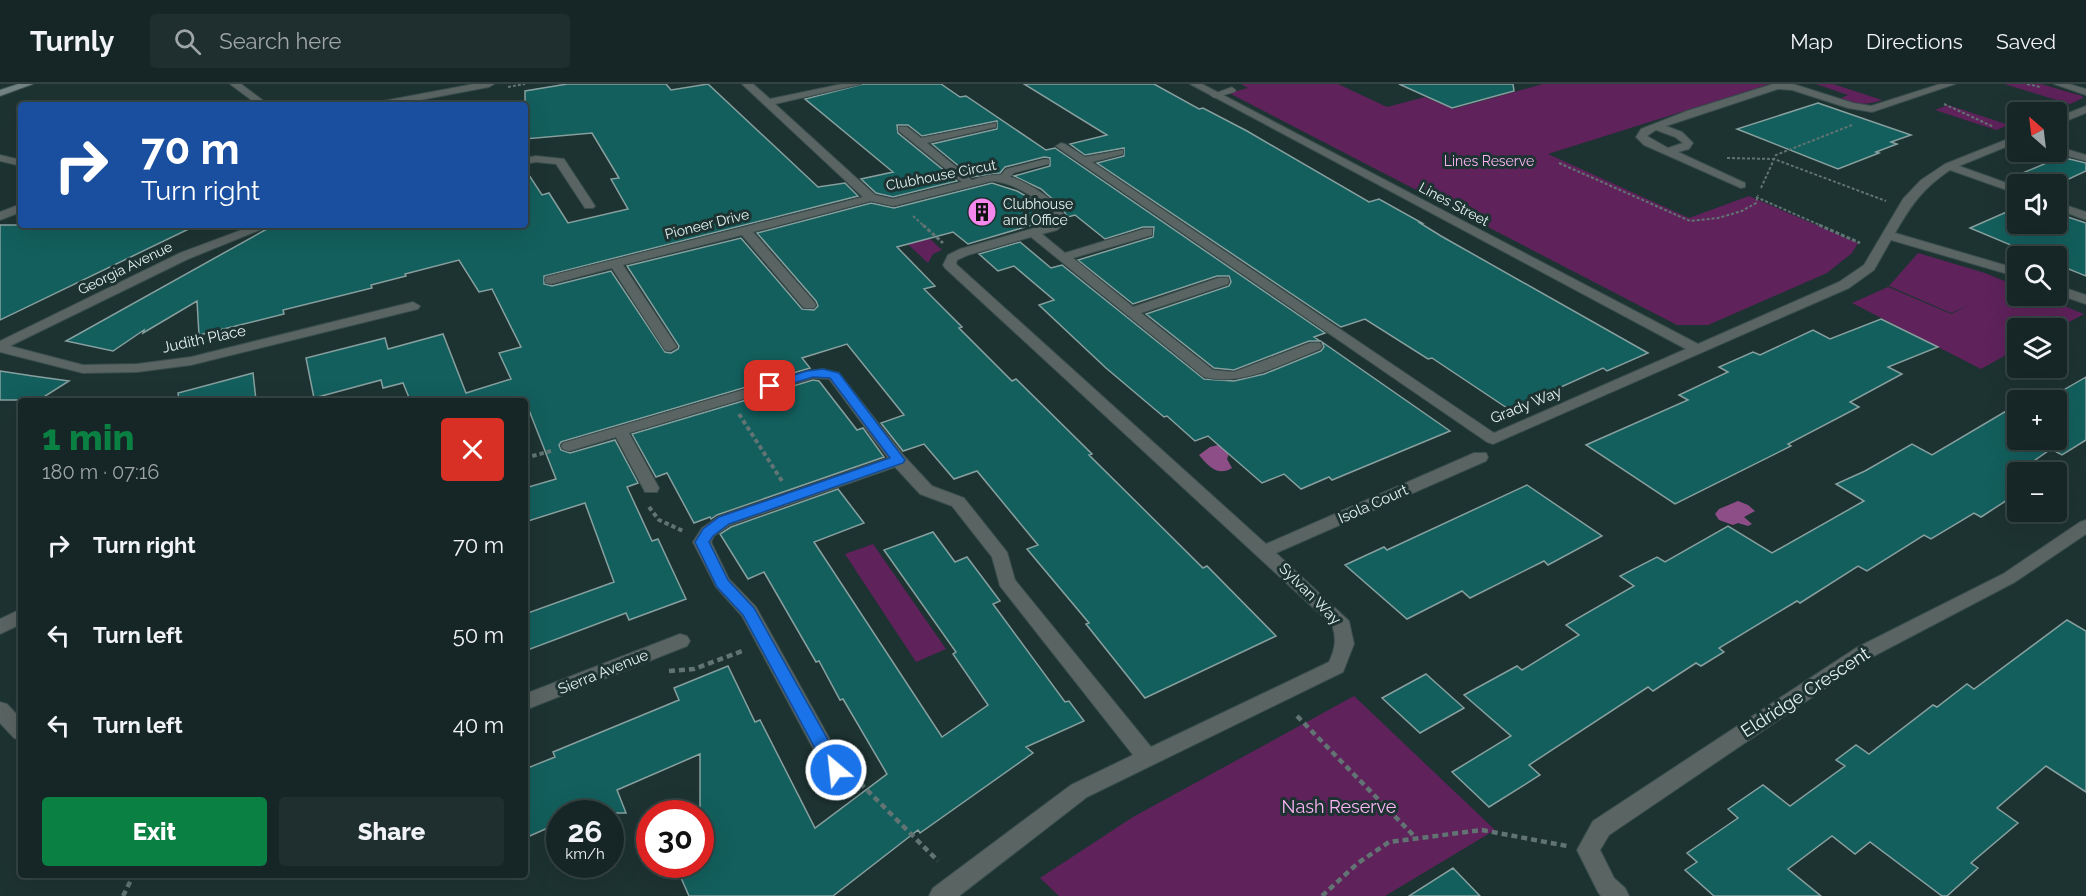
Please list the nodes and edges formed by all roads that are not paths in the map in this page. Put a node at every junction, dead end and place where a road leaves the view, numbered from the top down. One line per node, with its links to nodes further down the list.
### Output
1 (28, 84): 11 (main road)
2 (235, 84): 13 (street)
3 (489, 84): 14 (street)
4 (747, 84): 15 (street, Clubhouse Circut)
5 (856, 84): 15 (street)
6 (1195, 84): 12 (street, Lines Street)
7 (1950, 84): 19 (street)
8 (2059, 84): 10 (street)
9 (1232, 90): 12 (lane)
10 (2086, 92)
11 (0, 93)
12 (1214, 94): 63 (street, Lines Street)
13 (260, 102)
14 (394, 102)
15 (767, 103): 38 (street, Clubhouse Circut)
16 (2086, 109): 17 (street)
17 (2067, 117)
18 (992, 125): 21 (street)
19 (1656, 127): 25 (street); 25 (street)
20 (903, 129): 21 (street)
21 (919, 142): 35 (street)
22 (2007, 142): 33 (street, Grady Way)
23 (1061, 146): 30 (street, Grady Way)
24 (1119, 152): 30 (street)
25 (1667, 152): 36 (street)
26 (2067, 152): 28 (street)
27 (0, 158): 31 (street)
28 (2086, 158)
29 (528, 160): 39 (street)
30 (1083, 161): 63 (street, Grady Way)
31 (18, 162)
32 (1045, 162): 34 (lane)
33 (1949, 166): 37 (street); 48 (street, Grady Way)
34 (1004, 177): 35 (street, Clubhouse Circut); 47 (street, Clubhouse Circut)
35 (971, 183): 38 (street, Clubhouse Circut)
36 (1741, 184)
37 (2007, 187)
38 (871, 198): 45 (street, Pioneer Drive)
39 (589, 206)
40 (18, 209): 42 (street)
41 (2067, 209): 43 (street)
42 (0, 216)
43 (2086, 216)
44 (258, 228): 61 (street, Georgia Avenue)
45 (745, 230): 50 (street, Pioneer Drive); 57 (street)
46 (1148, 232): 49 (street)
47 (1033, 233): 49 (street); 55 (street, Clubhouse Circut)
48 (1888, 235): 51 (street); 63 (street, Grady Way)
49 (1064, 257): 59 (street)
50 (615, 263): 52 (street, Pioneer Drive); 62 (street)
51 (2007, 270)
52 (551, 280)
53 (1223, 281): 59 (street)
54 (2067, 293): 56 (street)
55 (984, 298): 70 (street, Sylvan Way)
56 (2086, 300)
57 (809, 305)
58 (413, 306): 61 (street, Judith Place)
59 (1131, 312): 60 (street)
60 (1315, 346)
61 (0, 347)
62 (670, 347)
63 (1699, 350)
64 (620, 431): 65 (street); 67 (street); 68 (street)
65 (569, 446)
66 (1480, 457): 70 (street, Isola Court)
67 (898, 460): 77 (street); 78 (street)
68 (651, 488)
69 (2086, 526): 80 (street, Eldridge Crescent)
70 (1265, 551): 77 (street, Sylvan Way)
71 (18, 618): 72 (street)
72 (0, 627)
73 (680, 641): 74 (street, Sierra Avenue)
74 (528, 701)
75 (0, 710): 76 (street)
76 (18, 729)
77 (1147, 757): 79 (street, Sylvan Way)
78 (837, 772)
79 (941, 896)
80 (1617, 896)

